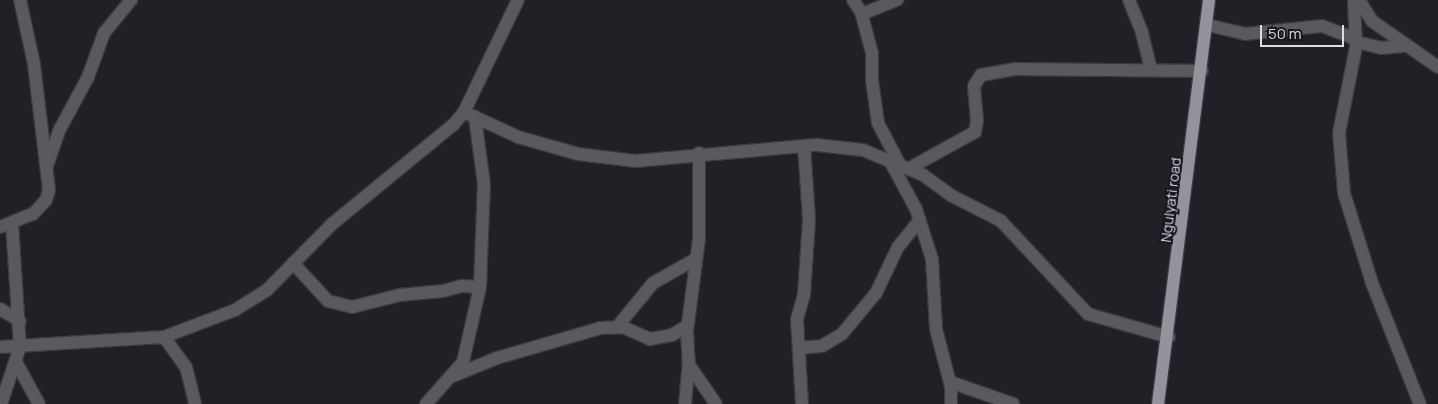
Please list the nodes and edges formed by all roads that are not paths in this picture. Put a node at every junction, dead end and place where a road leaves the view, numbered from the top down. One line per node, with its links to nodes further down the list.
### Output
1 (20, 0): 20 (street)
2 (131, 0): 20 (street)
3 (518, 0): 17 (street)
4 (853, 0): 10 (street)
5 (897, 0): 10 (street)
6 (1129, 0): 15 (street)
7 (1210, 0): 11 (main road, Ngulyati road)
8 (1354, 0): 12 (street)
9 (1358, 0): 13 (street)
10 (862, 14): 21 (street)
11 (1207, 25): 12 (street); 16 (main road, Ngulyati road)
12 (1356, 41): 13 (street); 50 (street)
13 (1404, 46): 14 (street)
14 (1438, 67)
15 (1151, 69): 16 (street); 21 (street)
16 (1202, 71): 32 (main road, Ngulyati road)
17 (470, 114): 19 (street); 25 (street); 26 (street)
18 (804, 146): 19 (street); 21 (street); 35 (street)
19 (699, 153): 24 (street)
20 (48, 165): 23 (street)
21 (899, 165): 22 (street); 32 (street)
22 (920, 220): 35 (street); 39 (street)
23 (6, 225): 28 (street)
24 (696, 259): 29 (street); 30 (street)
25 (293, 262): 26 (street); 31 (street)
26 (480, 287): 38 (street)
27 (0, 309): 28 (street)
28 (20, 321): 34 (street)
29 (687, 326): 30 (street); 36 (street)
30 (617, 327): 38 (street)
31 (164, 337): 34 (street); 42 (street)
32 (1169, 337): 49 (main road, Ngulyati road)
33 (0, 347): 34 (street)
34 (20, 347): 37 (street)
35 (799, 348): 46 (street)
36 (689, 361): 44 (street); 45 (street)
37 (16, 362): 40 (street); 41 (street)
38 (452, 377): 43 (street)
39 (950, 382): 47 (street); 48 (street)
40 (1, 404)
41 (39, 404)
42 (195, 404)
43 (426, 404)
44 (685, 404)
45 (716, 404)
46 (802, 404)
47 (951, 404)
48 (1012, 404)
49 (1158, 404)
50 (1420, 404)

